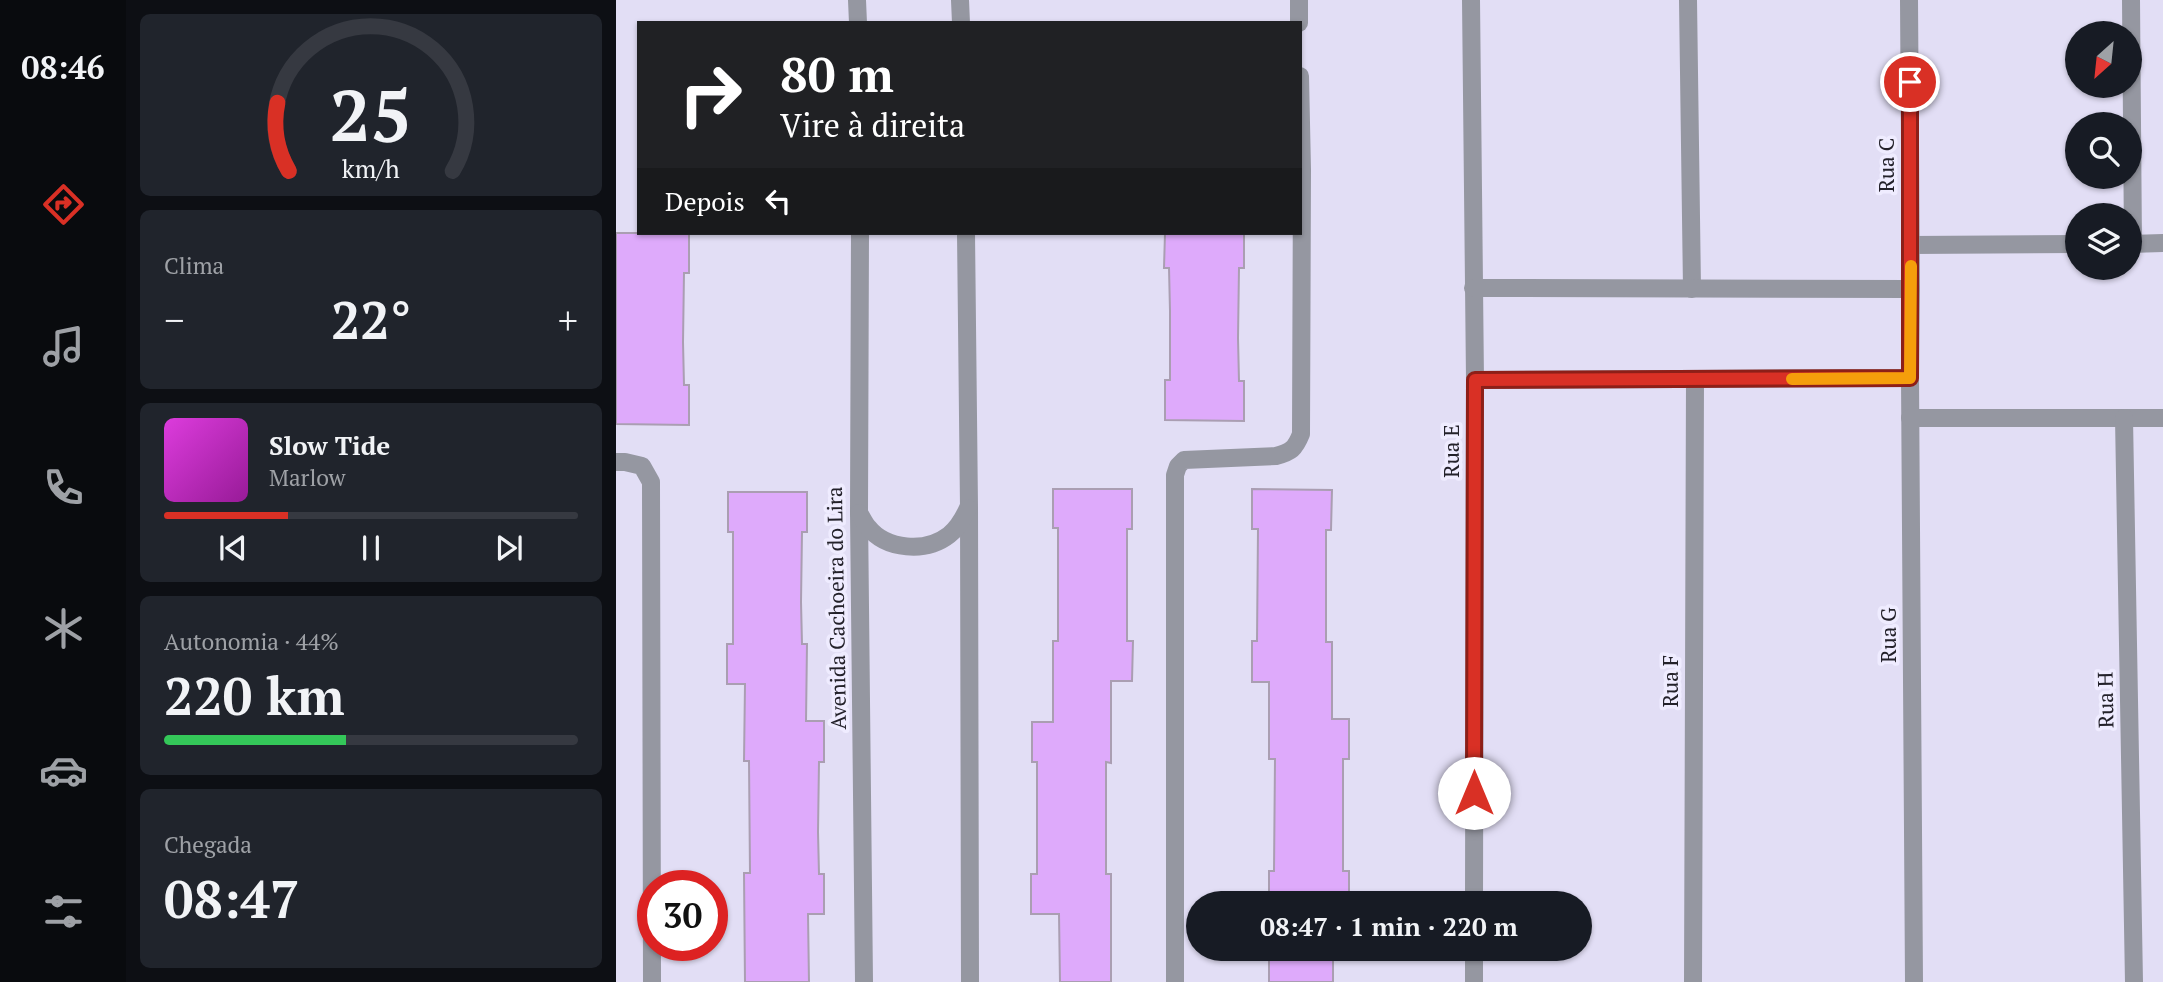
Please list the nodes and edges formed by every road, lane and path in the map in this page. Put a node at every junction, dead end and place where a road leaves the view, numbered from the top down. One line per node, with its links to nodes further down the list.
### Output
1 (857, 0): 8 (street)
2 (960, 0): 9 (street)
3 (1299, 0): 10 (street)
4 (1471, 0): 19 (street, Rua E)
5 (1688, 0): 20 (street)
6 (1909, 0): 18 (street, Rua C)
7 (2132, 0): 11 (street)
8 (858, 21)
9 (961, 21)
10 (1299, 21)
11 (2131, 203)
12 (860, 235): 30 (street, Avenida Cachoeira do Lira)
13 (967, 235): 29 (street)
14 (1302, 235): 36 (street)
15 (2163, 243): 17 (street)
16 (2065, 244): 18 (street)
17 (2142, 244)
18 (1911, 245): 21 (street, Rua C)
19 (1473, 288): 20 (street); 23 (street, Rua E)
20 (1692, 289): 21 (street)
21 (1911, 289): 22 (street, Rua G)
22 (1910, 378): 24 (street); 25 (street, Rua G)
23 (1475, 380): 24 (street); 31 (street, Rua E)
24 (1695, 380): 38 (street, Rua F)
25 (1910, 418): 26 (street); 39 (street, Rua G)
26 (2124, 418): 27 (street); 40 (street, Rua H)
27 (2163, 418)
28 (616, 462): 33 (street)
29 (969, 507): 30 (street); 35 (street)
30 (859, 513): 34 (street, Avenida Cachoeira do Lira)
31 (1474, 891)
32 (1474, 961): 37 (street)
33 (652, 982)
34 (864, 982)
35 (970, 982)
36 (1175, 982)
37 (1474, 982)
38 (1693, 982)
39 (1914, 982)
40 (2134, 982)

